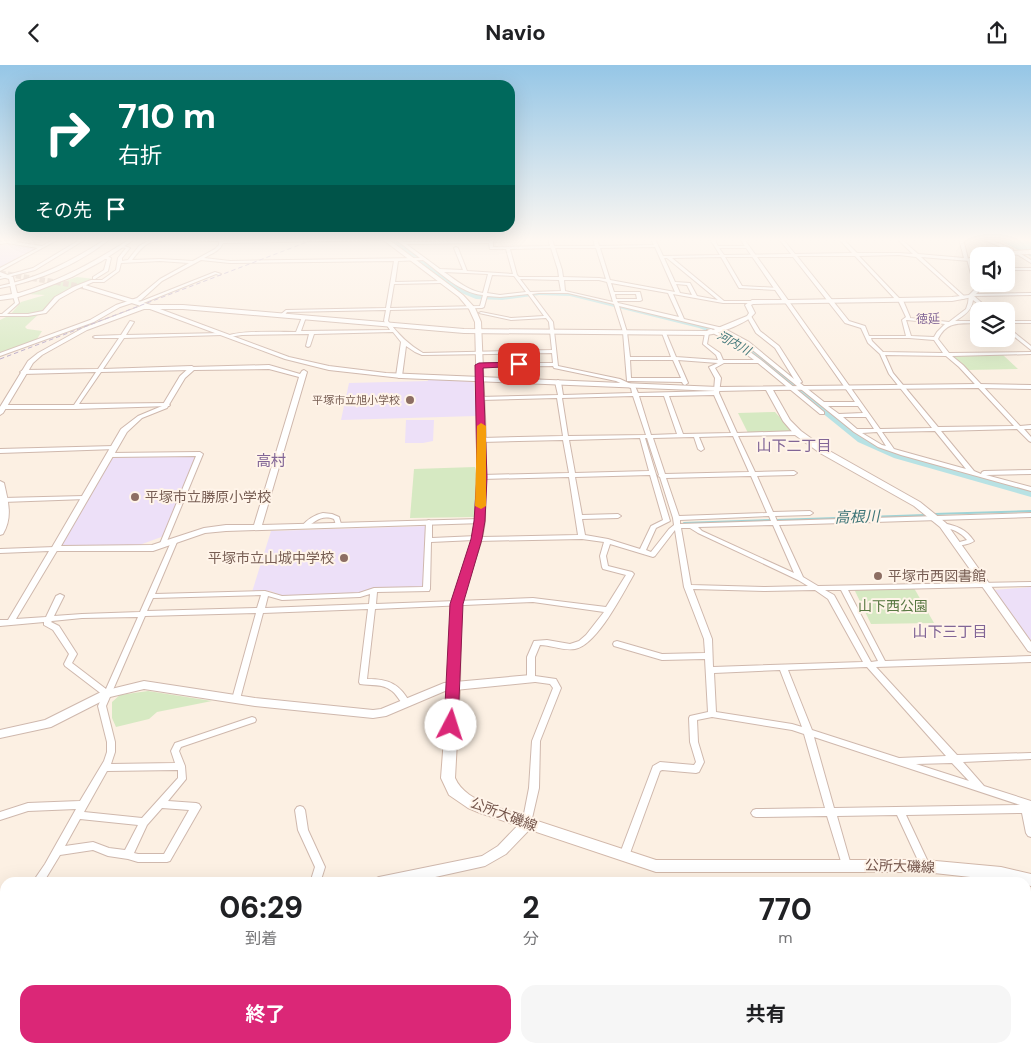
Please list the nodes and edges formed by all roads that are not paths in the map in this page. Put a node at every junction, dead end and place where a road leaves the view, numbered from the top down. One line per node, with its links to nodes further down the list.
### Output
1 (14, 285): 23 (street); 32 (street)
2 (49, 285): 32 (street)
3 (82, 285): 51 (street)
4 (156, 285): 41 (street)
5 (183, 285): 41 (street)
6 (393, 285): 49 (street)
7 (445, 285): 47 (main road, 公所大磯線)
8 (460, 285): 34 (street)
9 (487, 285): 34 (street)
10 (524, 285): 31 (street)
11 (563, 285): 26 (street)
12 (610, 285): 28 (street)
13 (632, 285): 27 (street)
14 (674, 285): 29 (street)
15 (690, 285): 35 (street)
16 (702, 285): 42 (street)
17 (740, 285): 25 (street)
18 (774, 285): 25 (street)
19 (817, 285): 39 (street)
20 (885, 285): 38 (street)
21 (949, 285): 37 (street)
22 (978, 285): 33 (street)
23 (0, 287)
24 (85, 287): 41 (street)
25 (777, 289): 40 (street)
26 (564, 291): 31 (street); 45 (street)
27 (670, 292): 29 (street); 56 (street)
28 (613, 293): 45 (street); 45 (street)
29 (678, 294): 35 (street)
30 (1031, 294): 33 (street)
31 (531, 295): 34 (street); 45 (street); 54 (street)
32 (16, 296): 36 (street); 51 (street)
33 (972, 296): 37 (street); 44 (street); 62 (street)
34 (484, 297): 48 (street)
35 (695, 297): 42 (street)
36 (0, 298)
37 (963, 298): 38 (street)
38 (899, 299): 39 (street); 57 (street)
39 (829, 300): 40 (street); 80 (street)
40 (786, 301): 43 (street); 112 (street)
41 (136, 302): 46 (street); 90 (street)
42 (723, 302): 43 (street)
43 (752, 302): 55 (street)
44 (979, 302)
45 (616, 304): 56 (street); 66 (street); 70 (street)
46 (148, 306): 52 (street); 75 (street); 101 (street)
47 (472, 307): 48 (street); 49 (street); 50 (main road, 公所大磯線)
48 (482, 307): 50 (street)
49 (388, 309): 52 (street); 64 (street)
50 (478, 314): 54 (street); 68 (main road, 公所大磯線)
51 (1, 315)
52 (282, 315): 53 (street)
53 (304, 317): 58 (street); 71 (street)
54 (548, 317): 69 (street)
55 (749, 317): 66 (street); 115 (street)
56 (682, 319): 66 (street)
57 (907, 319): 62 (street); 81 (street)
58 (337, 320): 64 (street); 67 (street)
59 (132, 322): 77 (street)
60 (1015, 322): 61 (street)
61 (1031, 322)
62 (948, 323): 63 (street); 82 (street)
63 (970, 323)
64 (389, 325): 65 (street); 68 (street)
65 (394, 331): 67 (street); 83 (street)
66 (718, 331): 74 (street); 94 (street); 115 (street)
67 (334, 332): 72 (street)
68 (479, 332): 69 (street); 87 (main road, 公所大磯線)
69 (552, 332): 70 (street); 86 (street)
70 (626, 332): 73 (street); 93 (street)
71 (298, 333): 72 (street); 78 (street)
72 (312, 333): 84 (street)
73 (664, 333): 74 (street); 92 (street)
74 (707, 333): 95 (street)
75 (222, 334): 77 (street); 78 (street)
76 (1015, 335): 85 (street)
77 (122, 336): 79 (street); 100 (street)
78 (229, 336): 96 (street)
79 (95, 337)
80 (867, 337): 81 (street); 88 (street)
81 (909, 337): 82 (street)
82 (936, 339): 91 (street)
83 (404, 341): 87 (street); 103 (street)
84 (308, 346)
85 (1031, 349)
86 (554, 351): 87 (street); 97 (street)
87 (479, 352): 98 (main road, 公所大磯線)
88 (882, 353): 91 (street); 109 (street)
89 (1031, 353): 91 (street)
90 (0, 355)
91 (947, 355): 108 (street)
92 (675, 358): 93 (street); 95 (street); 105 (street)
93 (627, 359): 105 (street)
94 (759, 361): 95 (street); 114 (street)
95 (721, 362): 116 (street)
96 (308, 364): 102 (street); 103 (street)
97 (555, 364): 98 (street); 107 (street)
98 (479, 365): 104 (main road, 公所大磯線)
99 (192, 368): 100 (street); 102 (street); 123 (street)
100 (101, 369): 101 (street); 124 (street)
101 (23, 372): 125 (street)
102 (302, 376): 171 (street)
103 (400, 376): 104 (street)
104 (479, 379): 106 (street); 120 (main road, 公所大磯線)
105 (683, 380): 111 (street)
106 (558, 382): 107 (street); 119 (street)
107 (631, 385): 111 (street); 117 (street)
108 (978, 386): 109 (street); 110 (street); 129 (street)
109 (902, 387): 112 (street); 131 (street)
110 (1031, 387)
111 (686, 388): 116 (street)
112 (848, 388): 115 (street); 121 (street)
113 (769, 389): 114 (street); 116 (street); 134 (street)
114 (792, 389): 115 (street); 126 (street)
115 (803, 389): 122 (street)
116 (717, 391): 118 (street); 135 (street)
117 (635, 394): 118 (street); 119 (street); 138 (street)
118 (666, 394): 136 (street)
119 (560, 396): 120 (street); 139 (street)
120 (481, 398): 140 (main road, 公所大磯線)
121 (859, 403): 122 (street); 127 (street)
122 (823, 404): 128 (street)
123 (167, 405): 124 (street); 145 (street)
124 (75, 407): 125 (street)
125 (1, 409)
126 (822, 413)
127 (867, 415): 128 (street); 132 (street)
128 (838, 416): 133 (street)
129 (1018, 427): 130 (street); 131 (street); 141 (street)
130 (1031, 427)
131 (936, 429): 132 (street); 149 (street)
132 (879, 430): 133 (street); 143 (street)
133 (856, 431): 143 (street)
134 (798, 433): 135 (street); 163 (street)
135 (735, 435): 137 (street); 150 (street)
136 (681, 436): 137 (street); 138 (street)
137 (696, 436): 142 (street)
138 (645, 437): 139 (street); 147 (street); 152 (street)
139 (566, 438): 140 (street); 151 (street)
140 (482, 440): 153 (main road, 公所大磯線)
141 (1031, 440)
142 (701, 449)
143 (892, 450): 149 (street)
144 (0, 451): 145 (street)
145 (112, 452): 156 (street); 179 (street)
146 (1031, 472): 149 (street)
147 (653, 473): 151 (street); 182 (street)
148 (794, 473): 150 (street)
149 (973, 473): 155 (street)
150 (752, 474): 152 (street); 159 (street)
151 (572, 475): 153 (street); 162 (street)
152 (661, 476): 166 (street)
153 (482, 477): 164 (main road, 公所大磯線)
154 (0, 483): 157 (street)
155 (1031, 489)
156 (84, 498): 157 (street); 180 (street)
157 (3, 500): 172 (street)
158 (810, 513): 159 (street)
159 (771, 515): 166 (street); 167 (street)
160 (1031, 515): 163 (street)
161 (618, 516): 162 (street)
162 (579, 517): 173 (street)
163 (934, 517): 167 (street); 170 (street)
164 (480, 521): 165 (street); 174 (main road, 公所大磯線)
165 (429, 522): 168 (street); 175 (street)
166 (676, 522): 169 (street); 182 (street); 186 (street)
167 (775, 523): 169 (street); 183 (street)
168 (338, 525): 171 (street)
169 (691, 525): 183 (street)
170 (943, 525): 178 (street); 178 (street)
171 (256, 527): 176 (street)
172 (0, 532)
173 (582, 537): 174 (street); 177 (street)
174 (477, 539): 175 (street); 193 (main road, 公所大磯線)
175 (428, 540): 189 (street)
176 (174, 541): 179 (street); 192 (street)
177 (608, 541): 182 (street); 195 (street)
178 (958, 544): 185 (street)
179 (162, 545): 180 (street)
180 (54, 549): 181 (street); 199 (street)
181 (0, 551)
182 (642, 551)
183 (800, 578): 187 (street)
184 (1031, 584): 185 (street)
185 (987, 585): 188 (street); 202 (street)
186 (688, 587): 187 (street); 203 (street)
187 (818, 588): 188 (street); 206 (street)
188 (844, 588): 205 (street)
189 (374, 590): 190 (street); 194 (street)
190 (265, 593): 192 (street); 196 (street)
191 (60, 596): 198 (street)
192 (150, 596): 197 (street)
193 (457, 603): 194 (street); 195 (street); 210 (main road, 公所大磯線)
194 (372, 608): 196 (street); 213 (street)
195 (608, 610): 209 (street)
196 (260, 611): 197 (street); 212 (street)
197 (142, 615): 198 (street); 211 (street)
198 (48, 619): 199 (street); 211 (street)
199 (11, 621): 200 (street)
200 (0, 623)
201 (617, 645): 203 (street)
202 (1031, 649)
203 (709, 656): 208 (street)
204 (1031, 659): 205 (street)
205 (883, 664): 206 (street)
206 (869, 665): 207 (street); 219 (street)
207 (783, 668): 208 (street); 216 (street)
208 (710, 670): 214 (street)
209 (531, 679): 210 (street); 233 (street)
210 (454, 686): 213 (street); 233 (main road, 公所大磯線)
211 (107, 694): 212 (street); 217 (street); 222 (street)
212 (236, 699): 213 (street)
213 (406, 703)
214 (712, 714): 216 (street); 237 (street)
215 (252, 719): 221 (street)
216 (808, 732): 220 (street); 228 (street)
217 (0, 734)
218 (1031, 756): 219 (street)
219 (952, 758): 220 (street); 223 (street)
220 (896, 761): 223 (street)
221 (181, 766): 222 (street); 224 (street)
222 (104, 768): 226 (street)
223 (980, 787): 225 (street)
224 (160, 804): 232 (street); 236 (street)
225 (1027, 806): 229 (street); 234 (street)
226 (80, 810): 231 (street); 232 (street); 235 (street)
227 (300, 810): 241 (street)
228 (830, 811): 229 (street); 230 (street); 238 (street)
229 (900, 811): 239 (street)
230 (756, 813)
231 (0, 816)
232 (144, 822): 236 (street)
233 (527, 824): 237 (main road, 公所大磯線); 242 (street)
234 (1031, 833)
235 (57, 851): 236 (street); 240 (street)
236 (128, 855)
237 (624, 856): 238 (main road, 公所大磯線)
238 (846, 865): 239 (main road, 公所大磯線)
239 (925, 866): 243 (main road, 公所大磯線)
240 (41, 877)
241 (317, 877)
242 (408, 877)
243 (1018, 877)

